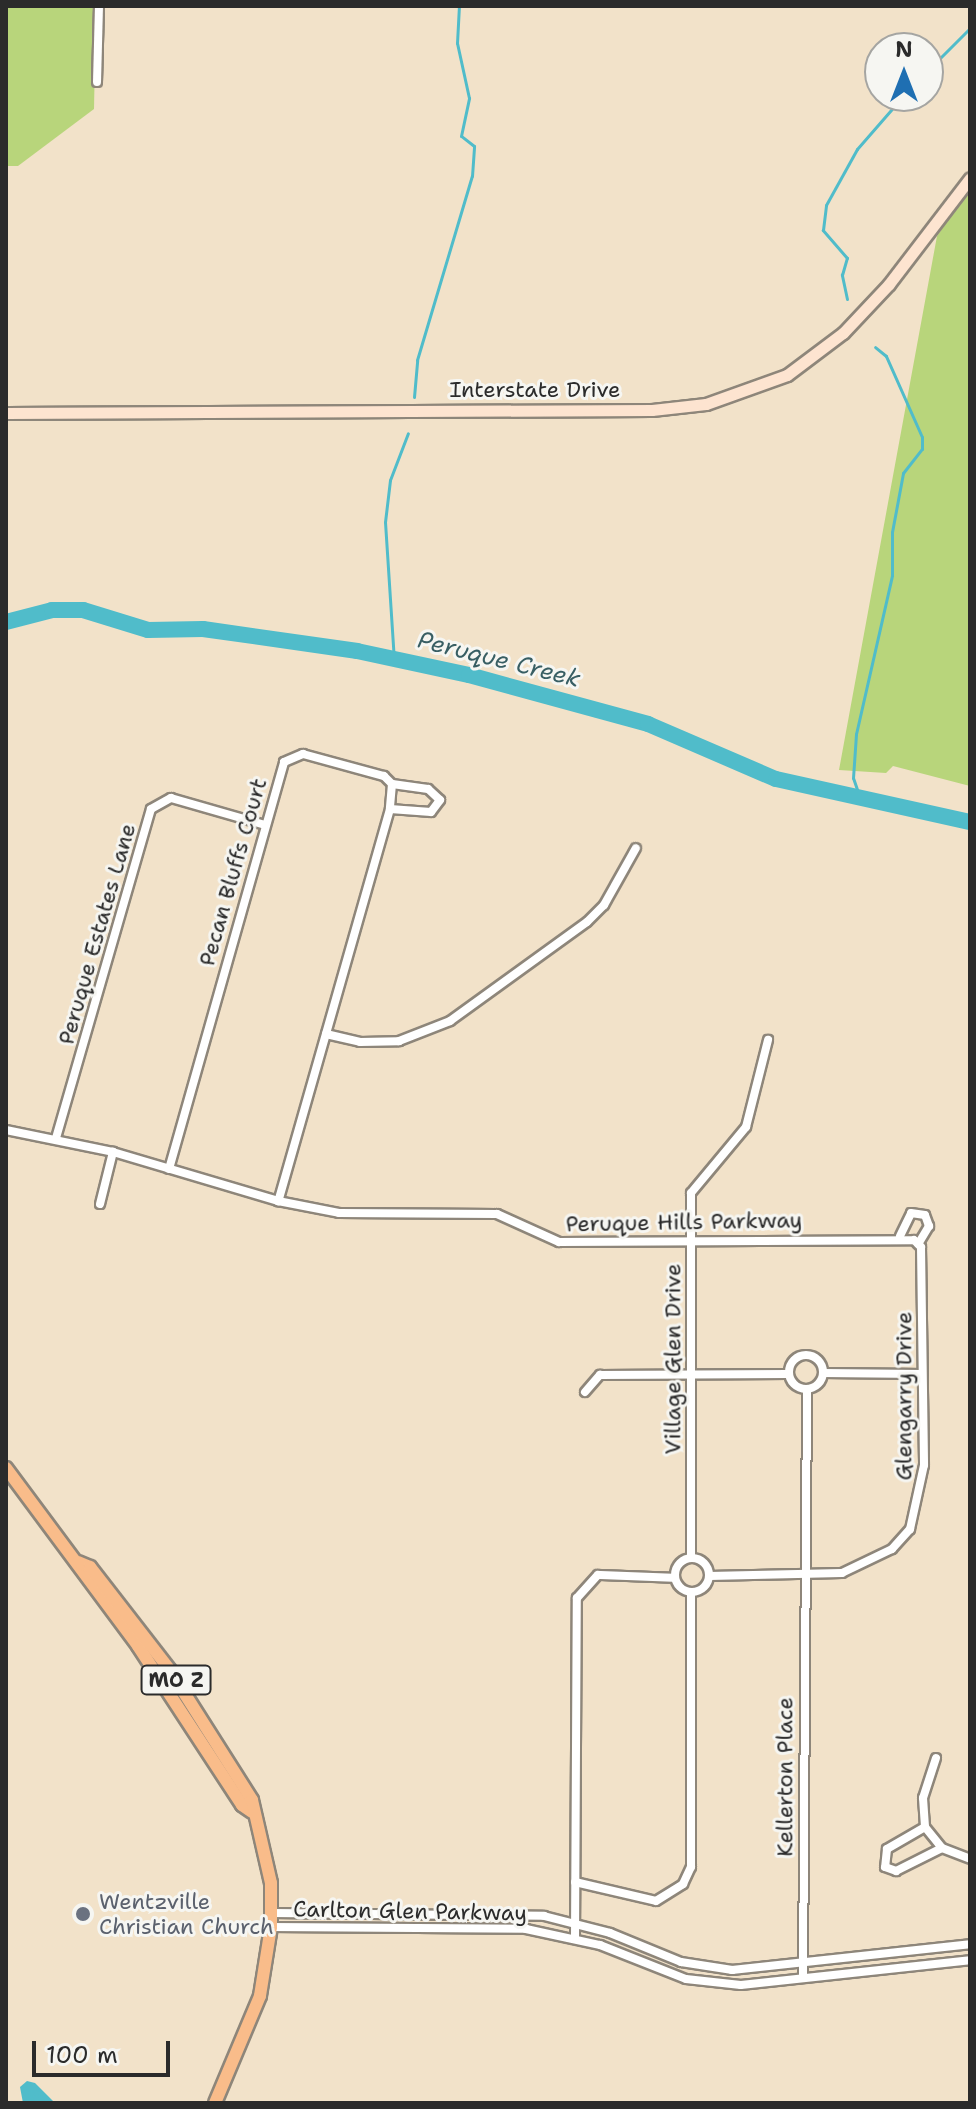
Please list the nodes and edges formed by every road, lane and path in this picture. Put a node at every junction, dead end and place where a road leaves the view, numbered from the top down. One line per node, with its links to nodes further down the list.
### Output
1 (99, 6): 2 (street)
2 (97, 82)
3 (970, 178): 4 (main road, Interstate Drive)
4 (6, 413)
5 (392, 784): 6 (street); 6 (street); 7 (street, Pecan Bluffs Court)
6 (390, 809): 9 (street)
7 (265, 825): 12 (street, Peruque Estates Lane); 14 (street, Pecan Bluffs Court)
8 (636, 848): 9 (street)
9 (326, 1034): 15 (street)
10 (768, 1040): 18 (street, Village Glen Drive)
11 (6, 1130): 12 (street, Peruque Hills Parkway)
12 (56, 1138): 13 (street, Peruque Hills Parkway)
13 (113, 1152): 14 (street, Peruque Hills Parkway); 16 (street)
14 (169, 1169): 15 (street, Peruque Hills Parkway)
15 (278, 1201): 18 (street, Peruque Hills Parkway)
16 (100, 1204)
17 (900, 1236): 18 (street, Peruque Hills Parkway); 19 (street, Peruque Hills Parkway); 19 (street)
18 (691, 1240): 20 (street, Village Glen Drive)
19 (916, 1242): 23 (street, Glengarry Drive)
20 (693, 1373): 22 (street); 25 (street); 27 (street, Village Glen Drive)
21 (823, 1373): 22 (street); 23 (street); 24 (street)
22 (788, 1374): 24 (street)
23 (922, 1374): 29 (street, Glengarry Drive)
24 (807, 1390): 29 (street, Kellerton Place)
25 (585, 1392)
26 (6, 1468): 37 (main road, MO Z)
27 (691, 1558): 28 (street); 30 (street)
28 (709, 1576): 29 (street, Glengarry Drive); 31 (street)
29 (805, 1576): 43 (street, Kellerton Place)
30 (675, 1578): 31 (street); 36 (street)
31 (691, 1592): 36 (street)
32 (936, 1758): 33 (street)
33 (925, 1827): 34 (street); 34 (street)
34 (942, 1848): 35 (street)
35 (970, 1859)
36 (575, 1882): 38 (street)
37 (272, 1913): 38 (street, Carlton Glen Parkway); 39 (main road, MO Z)
38 (571, 1922): 40 (street); 43 (street, Carlton Glen Parkway)
39 (271, 1927): 40 (street, Carlton Glen Parkway); 45 (main road, MO Z)
40 (575, 1939): 44 (street, Carlton Glen Parkway)
41 (970, 1944): 43 (street, Carlton Glen Parkway)
42 (970, 1960): 44 (street, Carlton Glen Parkway)
43 (806, 1962): 44 (street, Kellerton Place)
44 (803, 1978)
45 (215, 2103)

